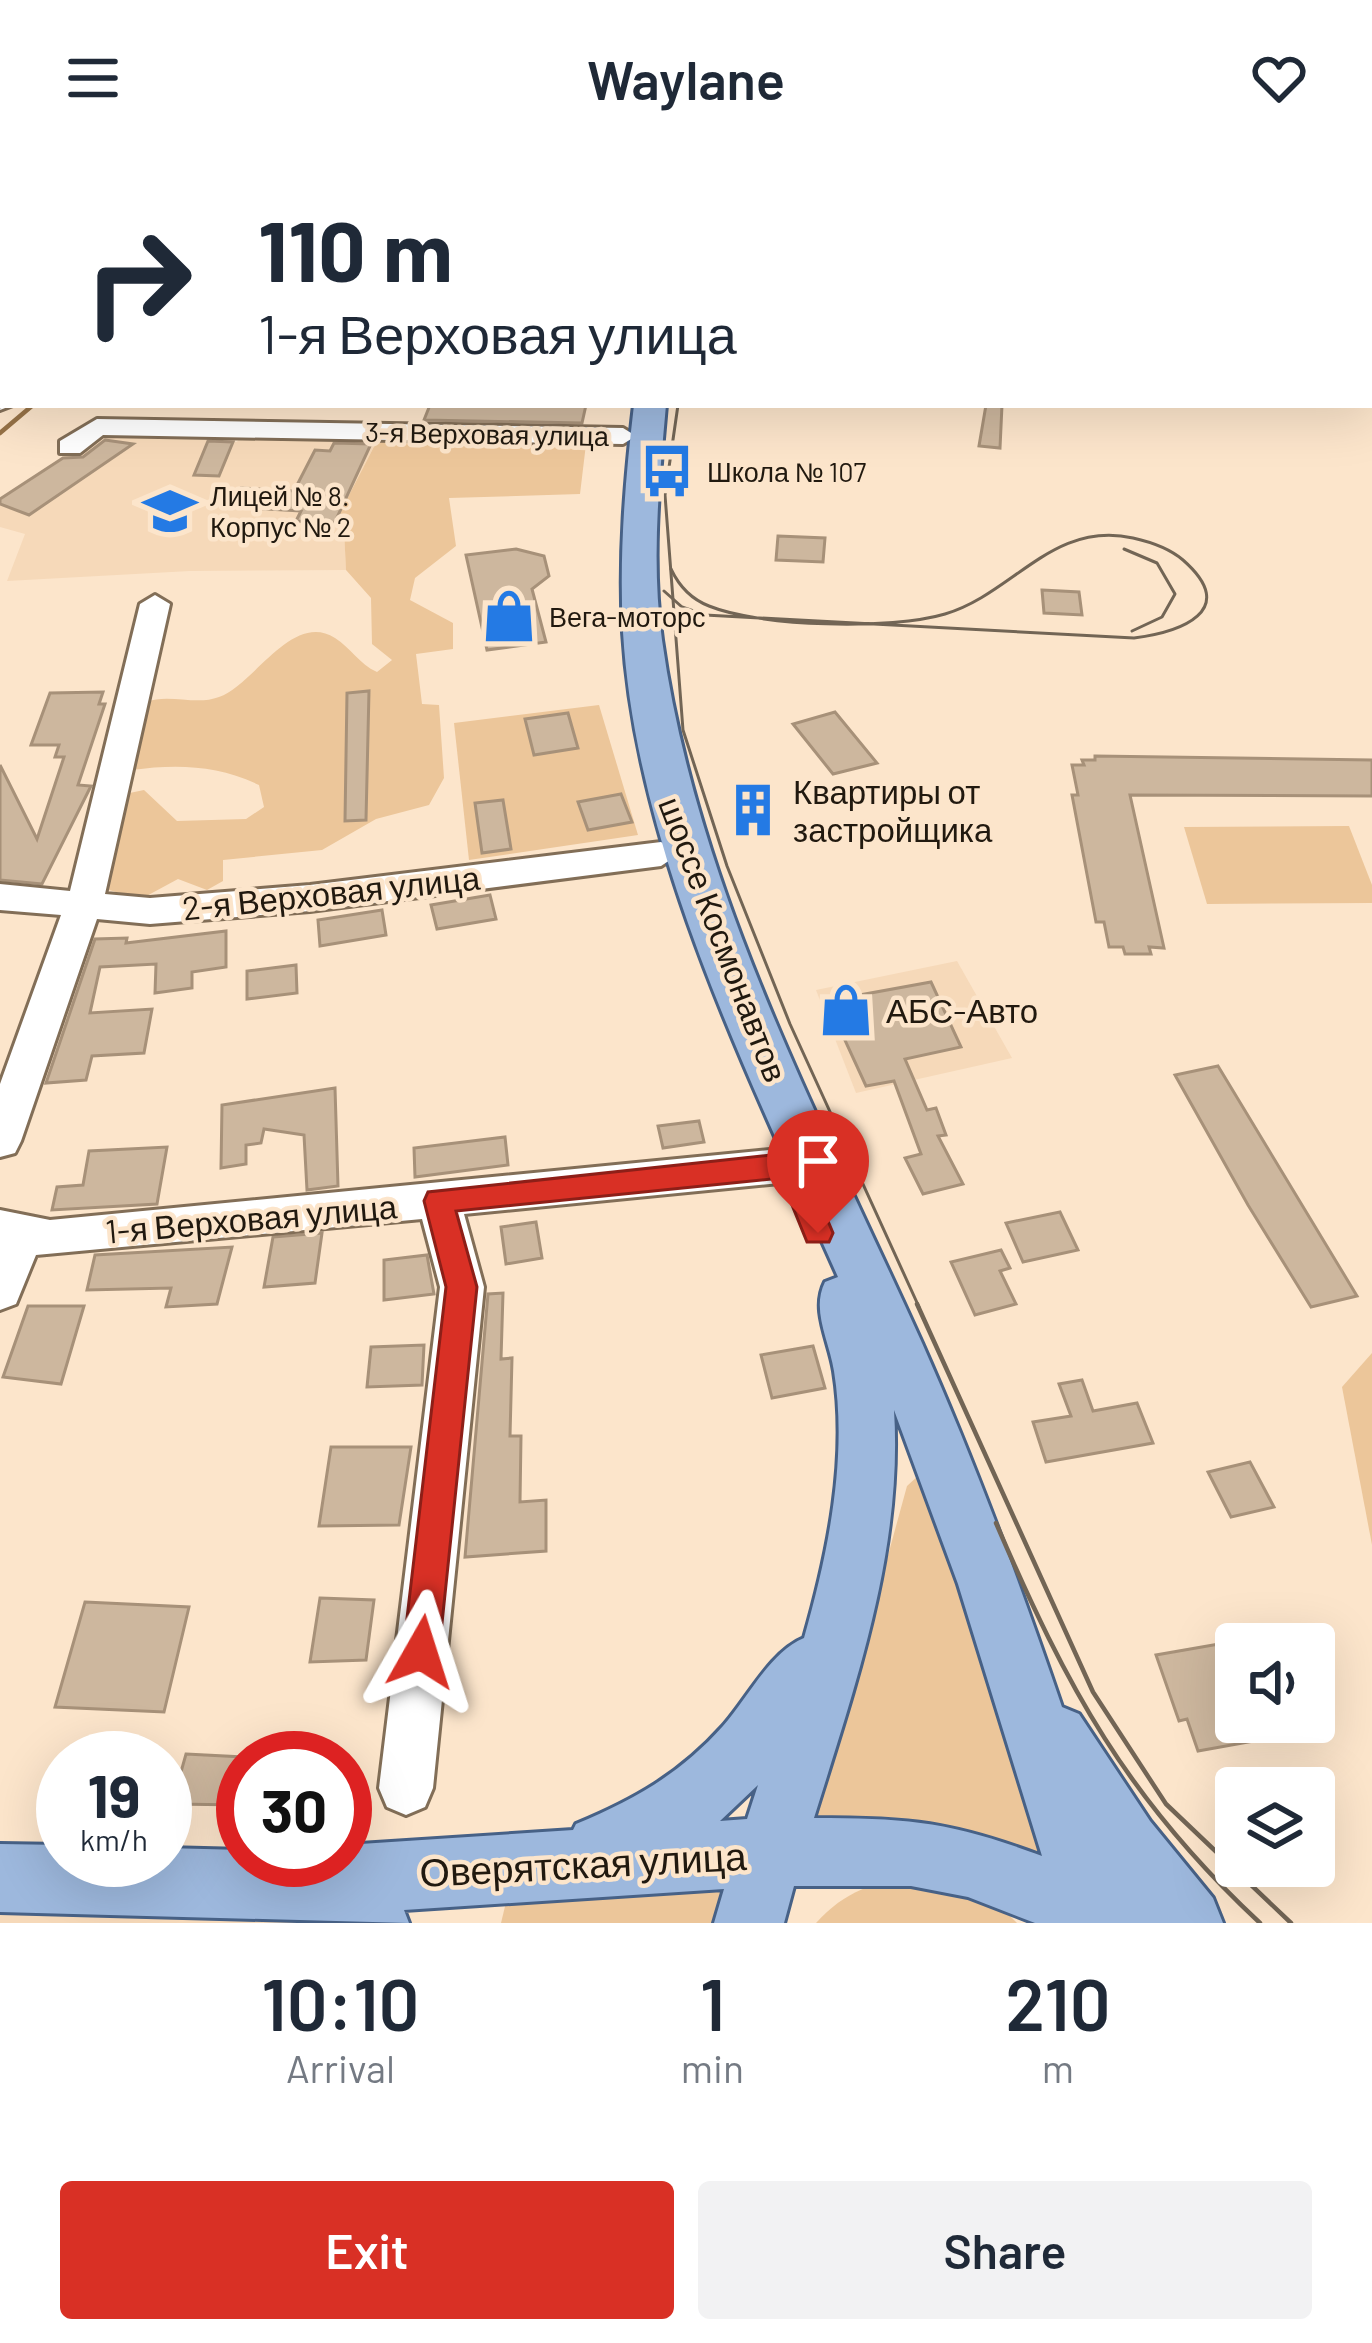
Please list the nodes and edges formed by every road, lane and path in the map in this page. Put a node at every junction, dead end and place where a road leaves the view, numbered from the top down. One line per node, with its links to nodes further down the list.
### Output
1 (634, 415): 2 (street, 3-я Верховая улица); 5 (main road, шоссе Космонавтов); 14 (main road, шоссе Космонавтов)
2 (332, 418): 3 (street, 3-я Верховая улица)
3 (70, 447)
4 (155, 604): 7 (street)
5 (661, 854): 7 (street, 2-я Верховая улица); 9 (main road, шоссе Космонавтов)
6 (0, 897): 7 (street, 2-я Верховая улица)
7 (81, 907): 8 (street)
8 (0, 1141)
9 (790, 1165): 10 (street, 1-я Верховая улица); 13 (main road, шоссе Космонавтов)
10 (439, 1201): 11 (street, 1-я Верховая улица); 15 (street)
11 (11, 1233): 12 (street)
12 (0, 1291)
13 (834, 1634): 16 (main road, шоссе Космонавтов); 17 (main road)
14 (1020, 1676): 22 (main road, шоссе Космонавтов); 25 (main road)
15 (406, 1788)
16 (769, 1852): 17 (main road, Оверятская улица); 22 (main road, Оверятская улица); 24 (main road, шоссе Космонавтов)
17 (532, 1865): 18 (main road, Оверятская улица)
18 (372, 1876)
19 (0, 1878): 20 (main road, Оверятская улица)
20 (216, 1884)
21 (258, 1887): 23 (main road, Оверятская улица)
22 (1103, 1918)
23 (374, 1923)
24 (749, 1923)
25 (1188, 1923)

